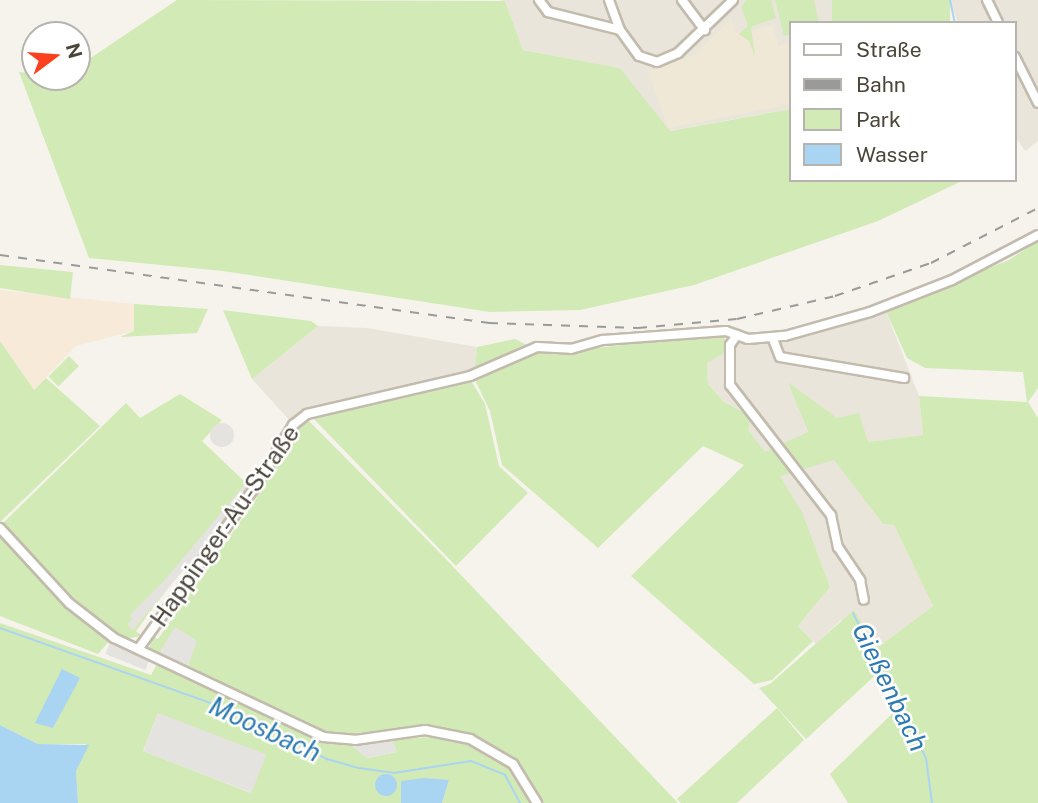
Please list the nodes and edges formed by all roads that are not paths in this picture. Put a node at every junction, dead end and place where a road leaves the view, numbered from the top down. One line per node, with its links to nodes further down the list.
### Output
1 (540, 0): 7 (street)
2 (609, 0): 7 (street)
3 (682, 0): 8 (street)
4 (733, 0): 8 (street)
5 (987, 0): 6 (street)
6 (997, 21)
7 (620, 30): 8 (street)
8 (705, 30)
9 (1017, 61): 10 (street)
10 (1038, 103)
11 (1038, 235): 13 (street, Happinger-Au-Straße)
12 (737, 335): 13 (street, Happinger-Au-Straße); 16 (street); 17 (street, Happinger-Au-Straße)
13 (773, 339): 14 (street)
14 (904, 378)
15 (0, 528): 17 (street)
16 (864, 600)
17 (139, 648): 18 (street)
18 (537, 803)

